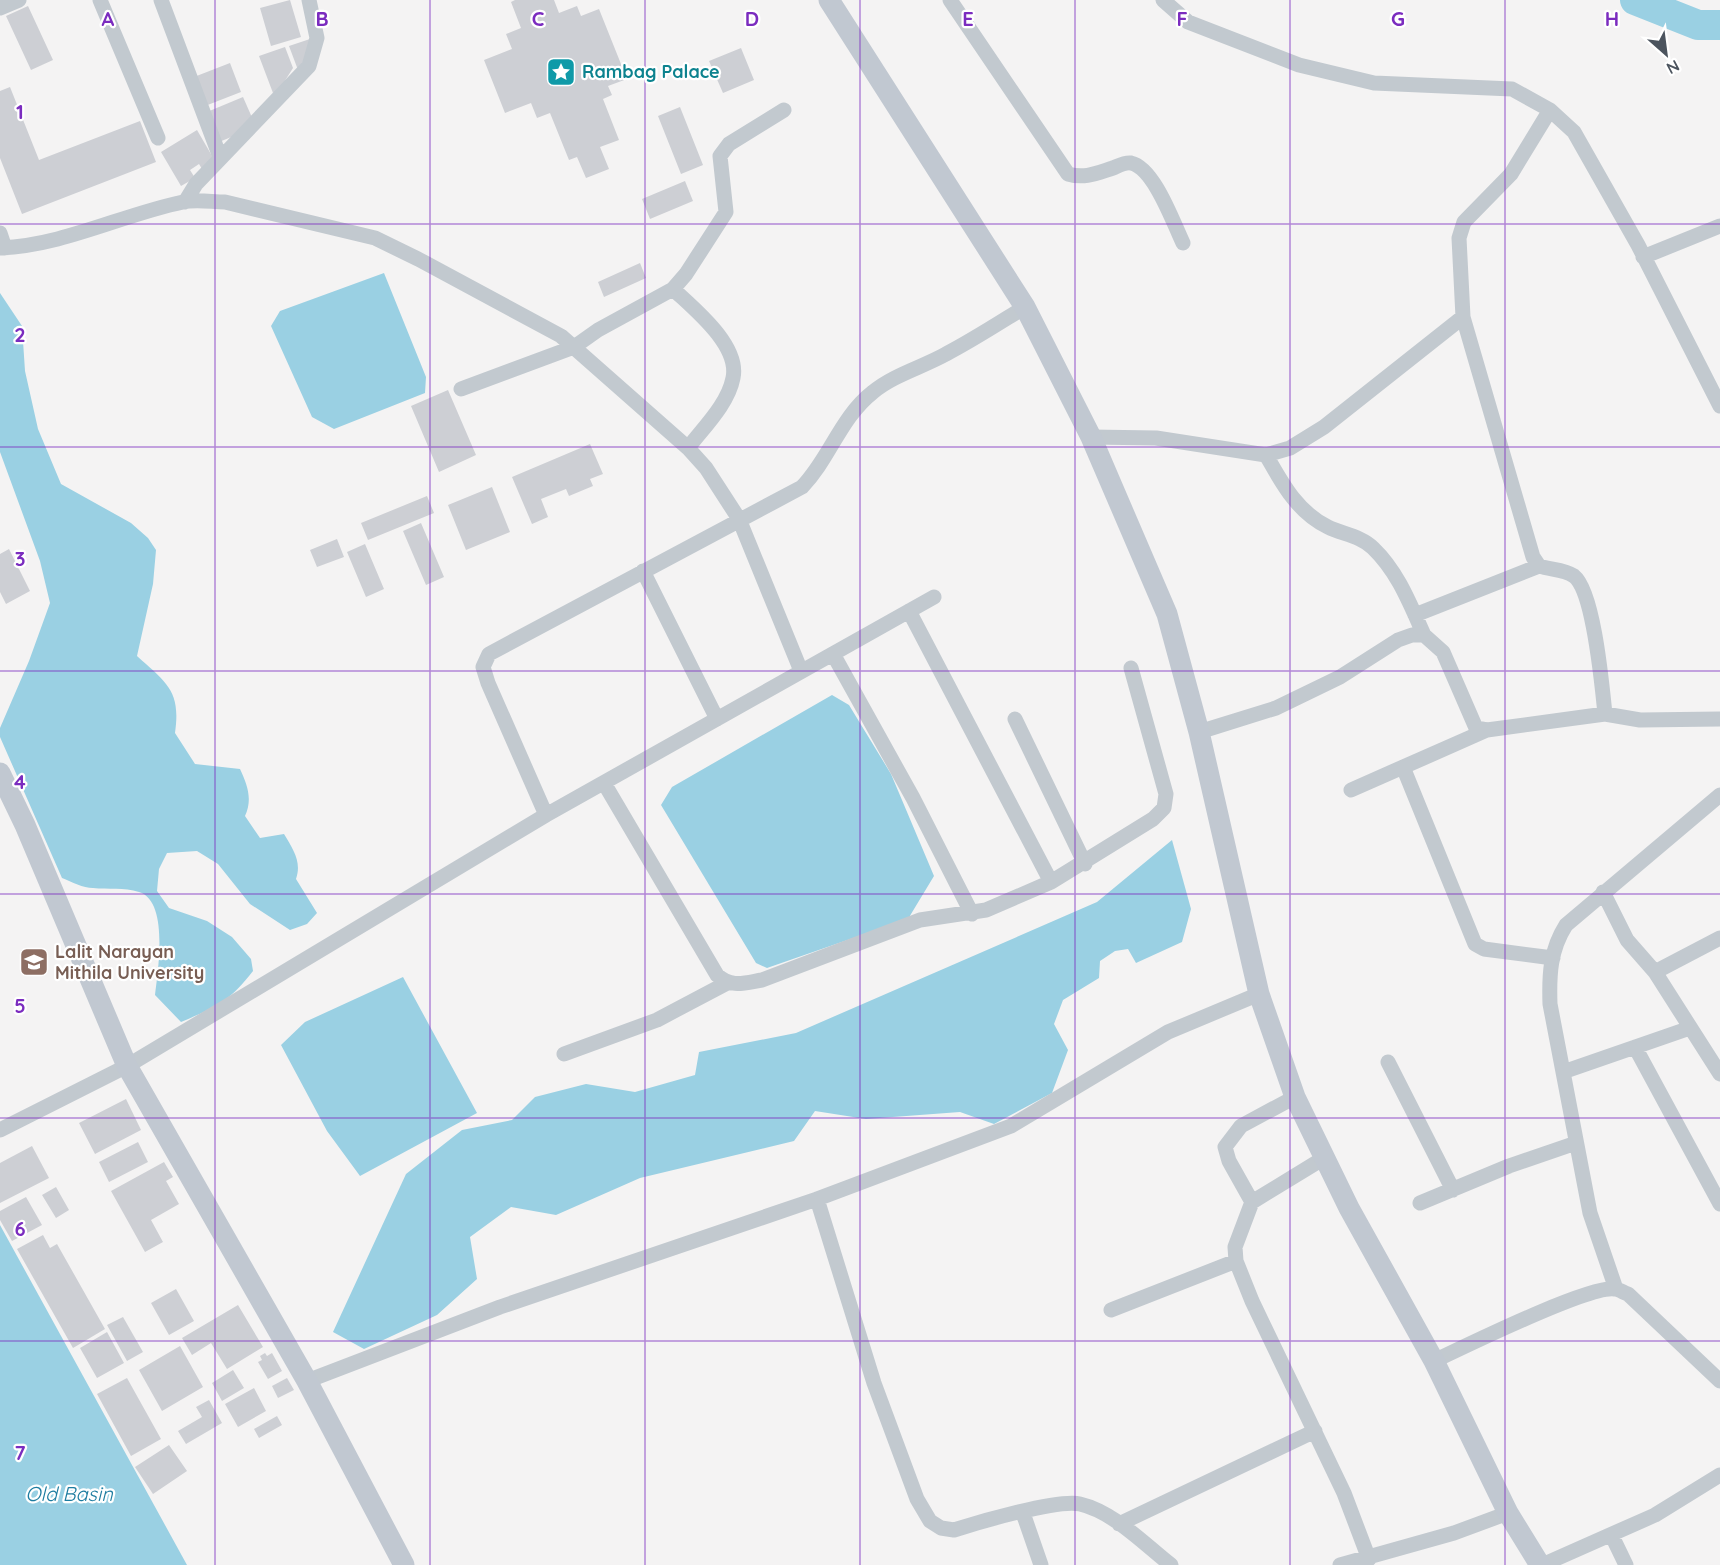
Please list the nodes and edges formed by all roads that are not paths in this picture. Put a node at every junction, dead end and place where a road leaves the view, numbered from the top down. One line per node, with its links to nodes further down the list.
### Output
1 (19, 0): 8 (street)
2 (100, 0): 11 (street)
3 (161, 0): 12 (street)
4 (309, 0): 12 (street)
5 (829, 0): 20 (street)
6 (950, 0): 16 (street)
7 (1163, 0): 10 (street)
8 (0, 8)
9 (784, 110): 19 (street)
10 (1551, 110): 18 (street); 21 (street)
11 (158, 138)
12 (220, 157): 13 (street)
13 (184, 202): 17 (street); 22 (street)
14 (1720, 226): 18 (street)
15 (0, 233): 17 (street)
16 (1183, 243)
17 (3, 248)
18 (1643, 257): 24 (street)
19 (673, 289): 22 (street); 26 (street)
20 (1026, 307): 25 (street); 28 (street)
21 (1463, 317): 27 (street); 29 (street)
22 (574, 347): 23 (street); 26 (street)
23 (461, 389)
24 (1720, 406)
25 (1091, 437): 27 (street); 43 (street)
26 (688, 448): 28 (street)
27 (1266, 455): 33 (street)
28 (739, 519): 30 (street); 37 (street)
29 (1539, 566): 33 (street); 38 (street)
30 (643, 571): 39 (street); 49 (street)
31 (934, 597): 32 (street)
32 (909, 611): 35 (street); 51 (street)
33 (1415, 615): 34 (street)
34 (1424, 635): 42 (street); 43 (street)
35 (833, 654): 37 (street); 53 (street)
36 (1131, 668): 50 (street)
37 (801, 671): 39 (street)
38 (1605, 714): 41 (street); 42 (street)
39 (717, 719): 46 (street)
40 (1015, 719): 50 (street)
41 (1720, 719)
42 (1487, 730): 44 (street)
43 (1199, 732): 58 (street)
44 (1403, 766): 47 (street); 55 (street)
45 (0, 773): 64 (street)
46 (604, 783): 49 (street); 57 (street)
47 (1351, 790)
48 (1720, 795): 52 (street)
49 (546, 815): 64 (street)
50 (1085, 864): 51 (street)
51 (1051, 882): 53 (street)
52 (1603, 892): 55 (street); 56 (street)
53 (972, 914): 57 (street)
54 (1720, 938): 56 (street)
55 (1552, 958): 65 (street)
56 (1655, 972): 59 (street)
57 (727, 983): 61 (street)
58 (1259, 994): 67 (street); 72 (street)
59 (1690, 1028): 60 (street); 62 (street)
60 (1635, 1047): 65 (street); 75 (street)
61 (564, 1054)
62 (1716, 1057): 66 (street)
63 (1388, 1062): 71 (street)
64 (127, 1066): 68 (street); 80 (street)
65 (1563, 1072): 69 (street)
66 (1720, 1074)
67 (1295, 1097): 70 (street); 73 (street)
68 (0, 1130)
69 (1576, 1143): 71 (street); 77 (street)
70 (1324, 1158): 73 (street); 79 (street)
71 (1453, 1190): 74 (street)
72 (817, 1199): 80 (street); 84 (street)
73 (1252, 1202): 76 (street)
74 (1420, 1203)
75 (1720, 1204)
76 (1236, 1261): 78 (street); 82 (street)
77 (1616, 1289): 79 (street); 81 (street)
78 (1111, 1310)
79 (1434, 1361): 85 (street)
80 (307, 1381): 89 (street)
81 (1720, 1381)
82 (1315, 1431): 86 (street); 88 (street)
83 (1720, 1475): 87 (street)
84 (1023, 1513): 86 (street); 90 (street)
85 (1508, 1513): 88 (street); 93 (street)
86 (1119, 1524): 91 (street)
87 (1612, 1536): 93 (street); 94 (street)
88 (1369, 1559): 92 (street)
89 (404, 1565)
90 (1041, 1565)
91 (1171, 1565)
92 (1340, 1565)
93 (1541, 1565)
94 (1626, 1565)

